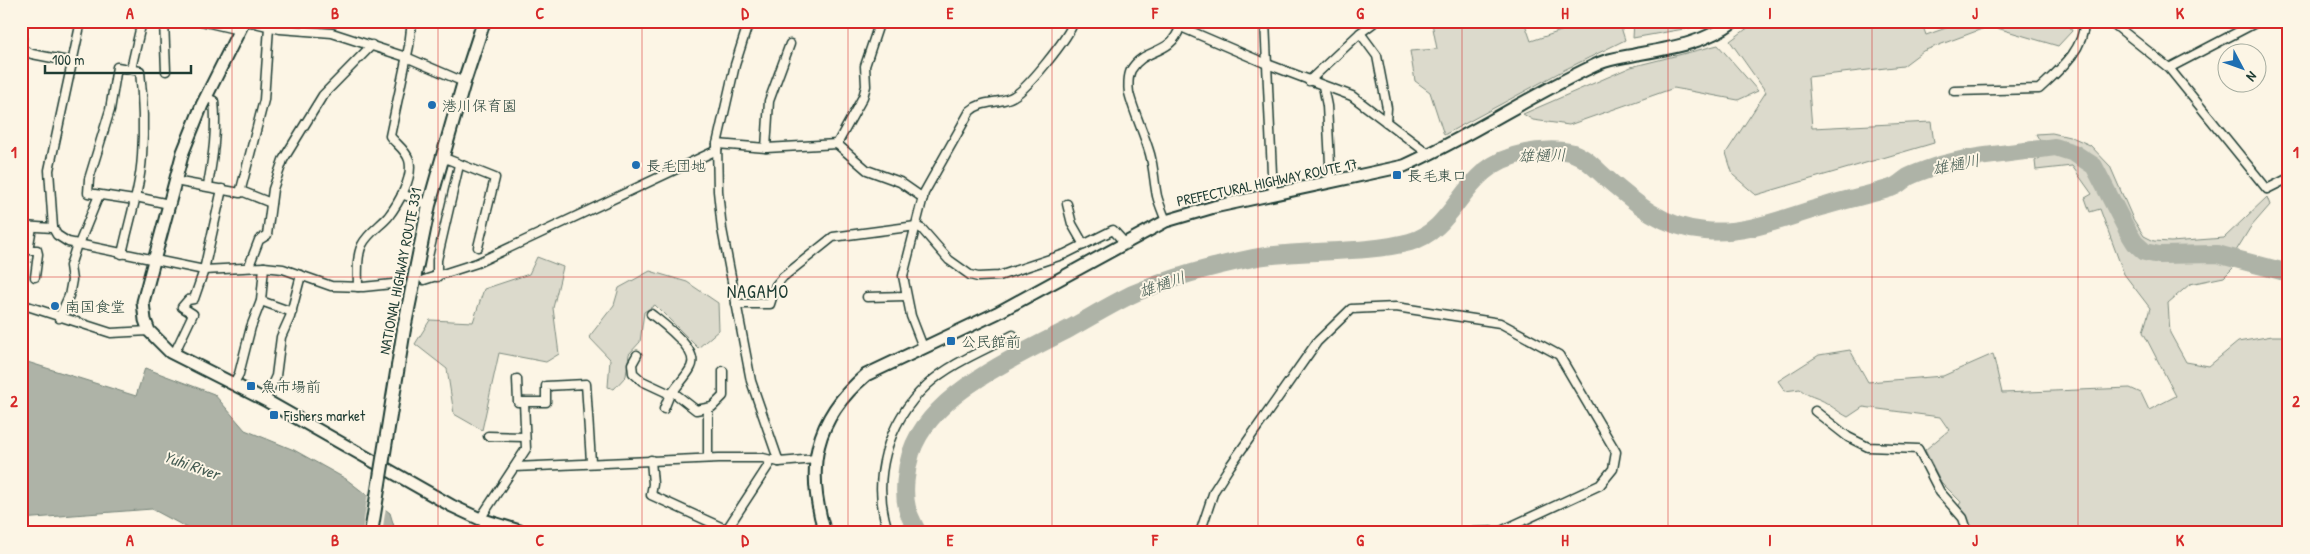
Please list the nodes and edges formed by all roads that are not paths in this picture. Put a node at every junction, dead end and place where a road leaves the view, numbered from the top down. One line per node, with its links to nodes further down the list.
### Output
1 (22, 21): 24 (street)
2 (81, 21): 26 (street)
3 (142, 21): 29 (street)
4 (164, 21): 30 (street)
5 (412, 21): 25 (street)
6 (484, 21): 32 (highway, NATIONAL HIGHWAY ROUTE 331)
7 (749, 21): 38 (street)
8 (880, 21): 37 (street)
9 (1074, 21): 52 (street)
10 (1167, 21): 20 (street)
11 (1265, 21): 27 (street)
12 (1376, 21): 21 (street)
13 (1734, 21): 40 (main road, PREFECTURAL HIGHWAY ROUTE 17)
14 (2084, 21): 34 (street)
15 (2110, 21): 28 (street)
16 (2259, 21): 28 (street)
17 (205, 22): 18 (street)
18 (243, 24): 19 (street); 35 (main road)
19 (272, 25): 23 (street); 48 (street)
20 (1180, 27): 27 (street); 58 (street)
21 (1360, 33): 31 (street); 36 (street)
22 (790, 44): 39 (street)
23 (372, 45): 25 (street); 54 (street)
24 (21, 49): 26 (street)
25 (406, 57): 32 (street); 49 (street)
26 (73, 62): 62 (street)
27 (1267, 64): 31 (street); 51 (street)
28 (2169, 68): 43 (street)
29 (131, 69): 50 (street); 53 (street)
30 (166, 71)
31 (1309, 80): 33 (street)
32 (464, 82): 41 (highway, NATIONAL HIGHWAY ROUTE 331)
33 (1323, 86): 36 (street); 45 (street)
34 (1954, 91)
35 (206, 97): 44 (main road); 46 (street)
36 (1386, 122): 40 (street)
37 (837, 144): 39 (street); 52 (street)
38 (717, 147): 39 (street); 73 (street); 82 (street)
39 (766, 148)
40 (1430, 155): 45 (main road, PREFECTURAL HIGHWAY ROUTE 17)
41 (442, 157): 42 (street); 57 (highway, NATIONAL HIGHWAY ROUTE 331)
42 (459, 165): 66 (street); 73 (street)
43 (2289, 178)
44 (175, 181): 46 (street); 55 (main road)
45 (1331, 183): 51 (main road, PREFECTURAL HIGHWAY ROUTE 17)
46 (208, 186): 47 (street)
47 (222, 189): 48 (street); 71 (street)
48 (241, 191): 54 (street)
49 (402, 194): 57 (street); 77 (street)
50 (99, 195): 53 (street); 64 (street)
51 (1273, 195): 58 (main road, PREFECTURAL HIGHWAY ROUTE 17)
52 (923, 198): 60 (street)
53 (135, 199): 55 (street); 67 (street)
54 (270, 203): 69 (street)
55 (169, 204): 68 (main road)
56 (1067, 204): 65 (street)
57 (429, 205): 110 (highway, NATIONAL HIGHWAY ROUTE 331, bridge)
58 (1166, 221): 63 (main road, PREFECTURAL HIGHWAY ROUTE 17)
59 (21, 226): 61 (street)
60 (916, 226): 65 (street); 78 (street); 82 (street)
61 (32, 227): 62 (street); 74 (street)
62 (53, 228): 64 (street)
63 (1124, 242): 65 (street); 88 (main road, PREFECTURAL HIGHWAY ROUTE 17)
64 (78, 244): 67 (street); 85 (street)
65 (1084, 245)
66 (478, 247)
67 (122, 254): 68 (street)
68 (154, 260): 71 (street); 86 (main road)
69 (250, 266): 70 (street); 71 (street)
70 (264, 267): 72 (street); 80 (street)
71 (204, 270): 89 (street)
72 (301, 275): 77 (street); 83 (street)
73 (437, 277): 75 (street)
74 (35, 278)
75 (424, 280)
76 (402, 283): 77 (street)
77 (358, 287)
78 (906, 296): 79 (street); 88 (street)
79 (867, 297)
80 (262, 301): 83 (street); 93 (street)
81 (21, 304): 85 (street)
82 (736, 304): 105 (street)
83 (292, 312): 95 (street)
84 (651, 314): 94 (street)
85 (59, 318): 86 (street)
86 (149, 331): 89 (main road)
87 (1013, 335): 113 (street)
88 (923, 347): 103 (main road, PREFECTURAL HIGHWAY ROUTE 17)
89 (174, 354): 93 (main road)
90 (637, 355): 94 (street)
91 (723, 371): 98 (street)
92 (516, 379): 96 (street)
93 (234, 383): 95 (main road)
94 (672, 393): 97 (street); 98 (street)
95 (264, 400): 108 (main road)
96 (524, 402): 101 (street); 106 (street)
97 (664, 409)
98 (708, 409): 102 (street)
99 (1815, 411): 116 (street)
100 (488, 436): 101 (street)
101 (525, 437): 107 (street)
102 (708, 458): 104 (street); 105 (street)
103 (816, 459): 105 (street); 112 (main road, PREFECTURAL HIGHWAY ROUTE 17)
104 (651, 460): 106 (street); 109 (street)
105 (775, 461): 109 (street)
106 (591, 462): 107 (street)
107 (515, 467): 108 (street)
108 (480, 519): 111 (main road)
109 (730, 531)
110 (371, 533)
111 (526, 533)
112 (825, 533)
113 (889, 533)
114 (1200, 533): 115 (street)
115 (1451, 533)
116 (1968, 533)

